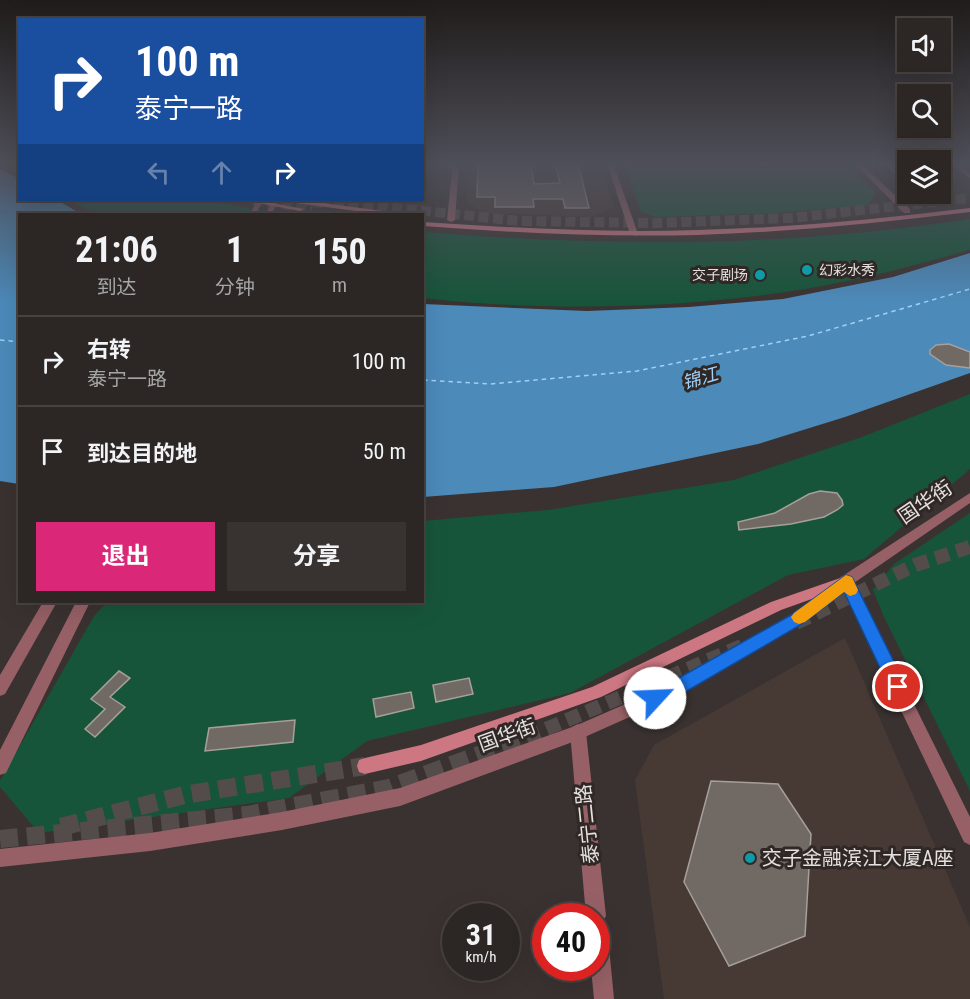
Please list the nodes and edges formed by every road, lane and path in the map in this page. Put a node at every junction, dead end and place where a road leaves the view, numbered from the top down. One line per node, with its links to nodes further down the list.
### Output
1 (312, 210): 9 (main road)
2 (358, 210): 10 (main road)
3 (452, 210): 12 (street)
4 (626, 210): 14 (street)
5 (905, 210): 8 (street)
6 (926, 210): 8 (main road)
7 (970, 210): 14 (main road)
8 (907, 212): 14 (main road)
9 (329, 213)
10 (383, 213)
11 (424, 218): 12 (main road)
12 (451, 220): 14 (main road)
13 (424, 224): 14 (main road)
14 (633, 231)
15 (970, 497): 16 (street, 国华街)
16 (846, 581): 20 (street, 国华街); 21 (main road); 23 (street)
17 (49, 603): 19 (street)
18 (82, 603): 22 (street)
19 (0, 689)
20 (578, 732): 24 (street, 国华街); 25 (street, 泰宁二路)
21 (365, 766)
22 (0, 767)
23 (970, 836)
24 (0, 858)
25 (595, 903)
26 (602, 981): 27 (street)
27 (604, 999)

